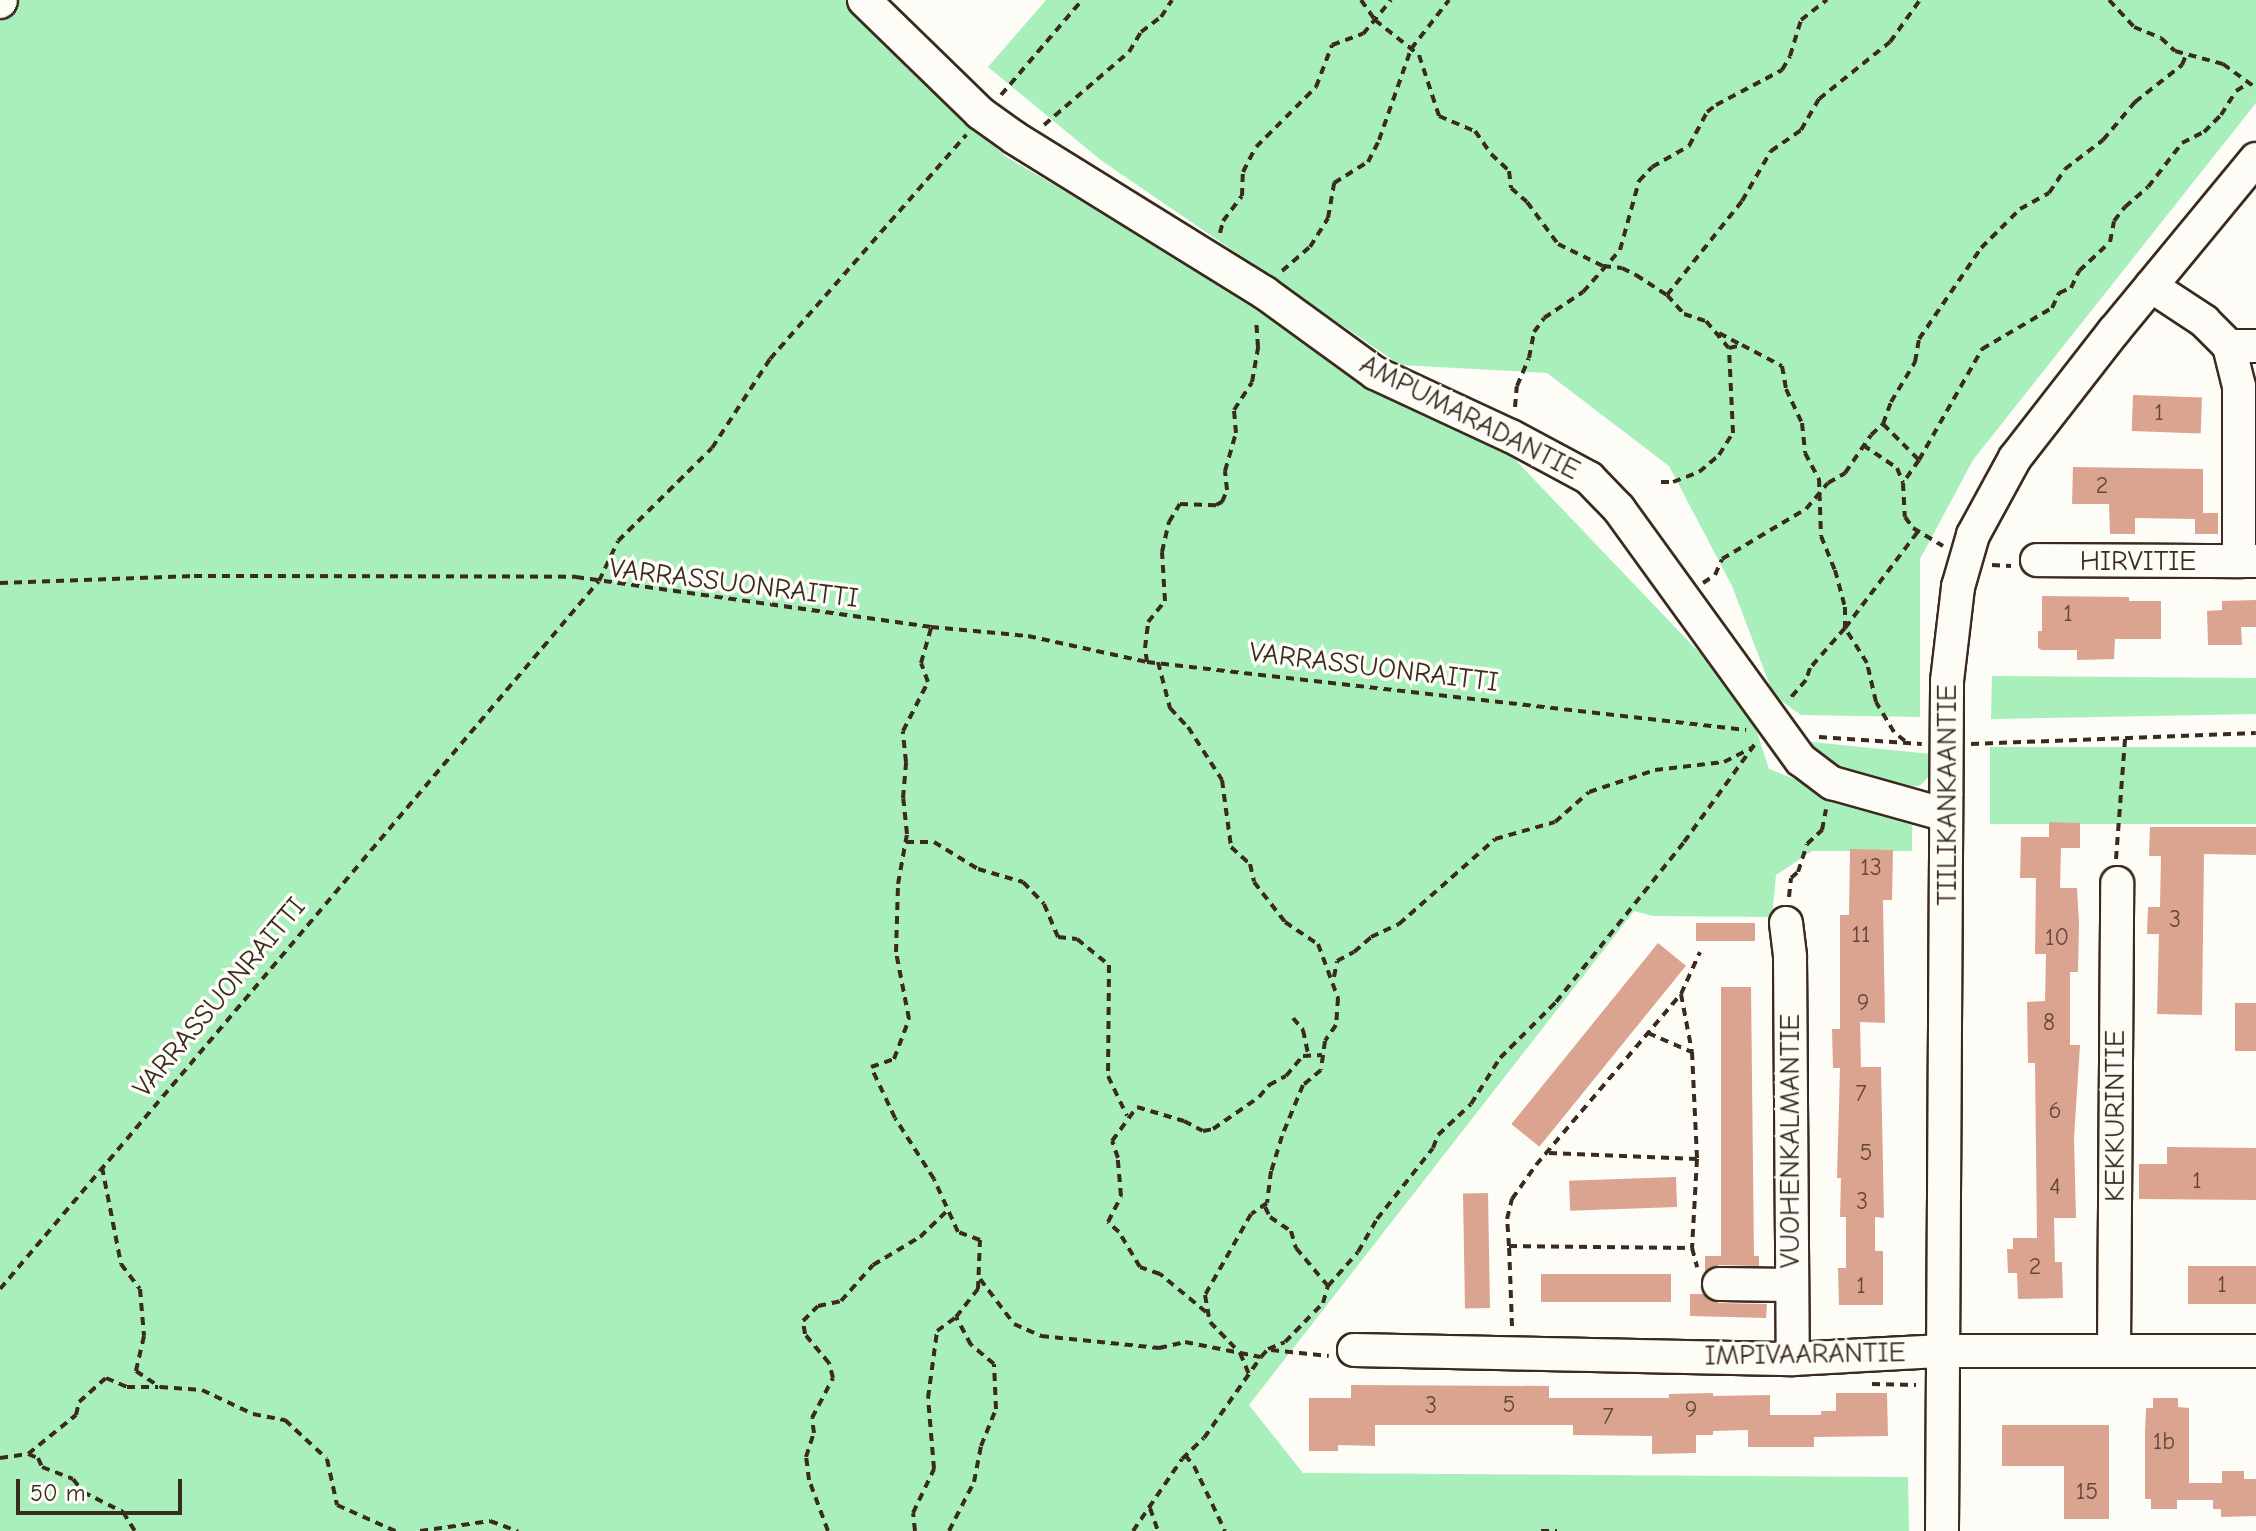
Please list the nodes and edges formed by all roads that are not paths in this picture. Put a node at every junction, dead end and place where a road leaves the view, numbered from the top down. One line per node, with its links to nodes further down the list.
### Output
1 (864, 0): 7 (street, AMPUMARADANTIE)
2 (2256, 159): 3 (street, TIILIKANKAANTIE)
3 (2151, 286): 4 (street); 7 (street, TIILIKANKAANTIE)
4 (2243, 346): 6 (street, HIRVITIE)
5 (2037, 560): 6 (street, HIRVITIE)
6 (2248, 561)
7 (1946, 815): 14 (street, TIILIKANKAANTIE)
8 (2117, 883): 12 (street, KEKKURINTIE)
9 (1786, 923): 11 (street, VUOHENKALMANTIE)
10 (1719, 1284): 11 (street)
11 (1791, 1285): 16 (street, VUOHENKALMANTIE)
12 (2114, 1349): 14 (street, IMPIVAARANTIE); 15 (street, IMPIVAARANTIE)
13 (1354, 1350): 16 (street, IMPIVAARANTIE)
14 (1943, 1351): 16 (street, IMPIVAARANTIE); 17 (street, TIILIKANKAANTIE)
15 (2256, 1351)
16 (1793, 1359)
17 (1942, 1531)

